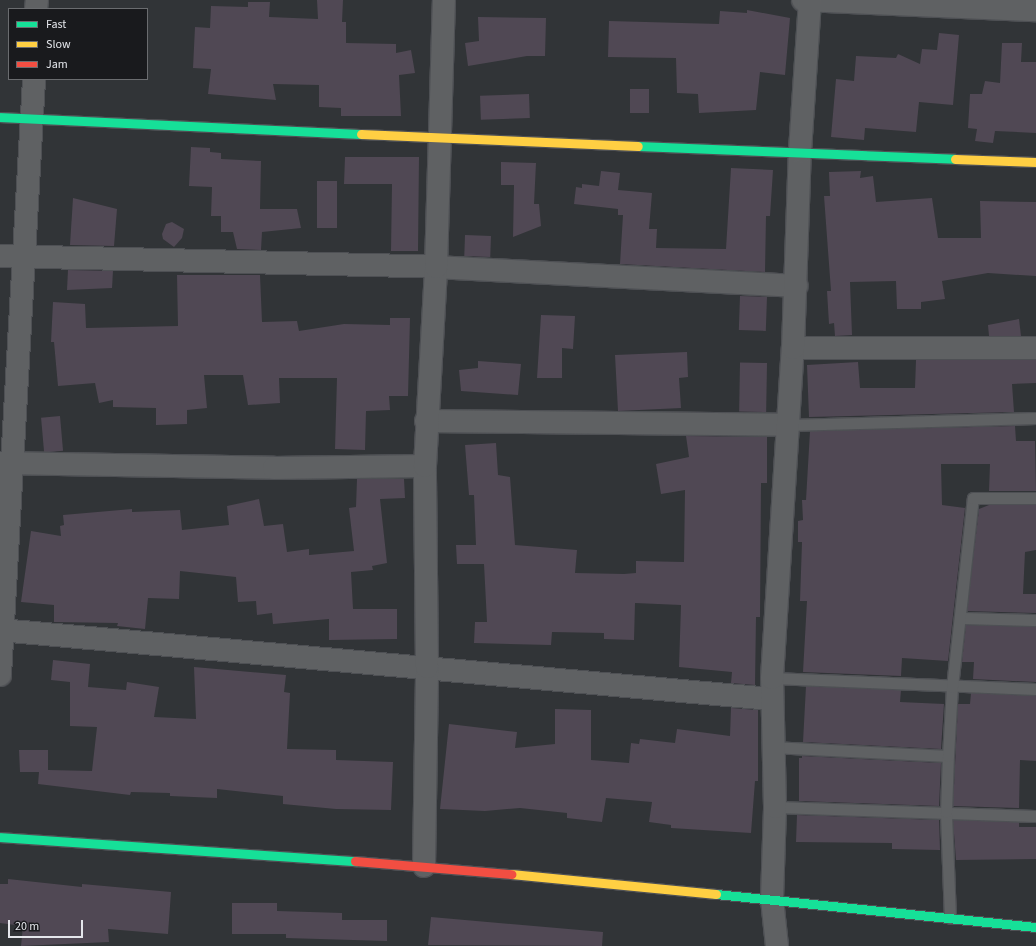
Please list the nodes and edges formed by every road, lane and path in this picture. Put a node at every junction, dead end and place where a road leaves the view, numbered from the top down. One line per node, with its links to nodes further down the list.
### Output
1 (444, 0): 8 (street)
2 (803, 0): 3 (street)
3 (810, 0): 4 (street); 9 (street)
4 (1036, 10)
5 (34, 80): 7 (street)
6 (0, 117): 7 (street)
7 (33, 118): 8 (street); 12 (street)
8 (440, 138): 9 (street); 13 (street)
9 (800, 151): 10 (street); 14 (street)
10 (1036, 162)
11 (0, 256): 12 (street)
12 (26, 256): 13 (street); 20 (street)
13 (436, 267): 14 (street); 18 (street)
14 (796, 286): 15 (street)
15 (793, 348): 16 (street); 19 (street)
16 (1036, 348)
17 (1036, 418): 19 (lane)
18 (426, 421): 19 (street); 21 (street)
19 (787, 424): 29 (street)
20 (6, 463): 21 (street); 25 (street)
21 (425, 466): 26 (street)
22 (1036, 498): 23 (lane)
23 (960, 618): 24 (lane); 28 (lane)
24 (1036, 620)
25 (1, 630): 26 (street); 27 (street)
26 (427, 666): 29 (street); 37 (street)
27 (0, 675)
28 (952, 687): 29 (lane); 30 (lane); 32 (lane)
29 (772, 688): 31 (street)
30 (1036, 689)
31 (772, 748): 32 (lane); 33 (street)
32 (948, 756): 34 (lane)
33 (775, 807): 34 (lane); 38 (street)
34 (946, 812): 35 (lane); 39 (lane)
35 (1036, 816)
36 (0, 837): 37 (street)
37 (424, 866): 38 (street)
38 (772, 898): 39 (street); 41 (street)
39 (950, 918): 40 (street)
40 (1036, 927)
41 (777, 946)

